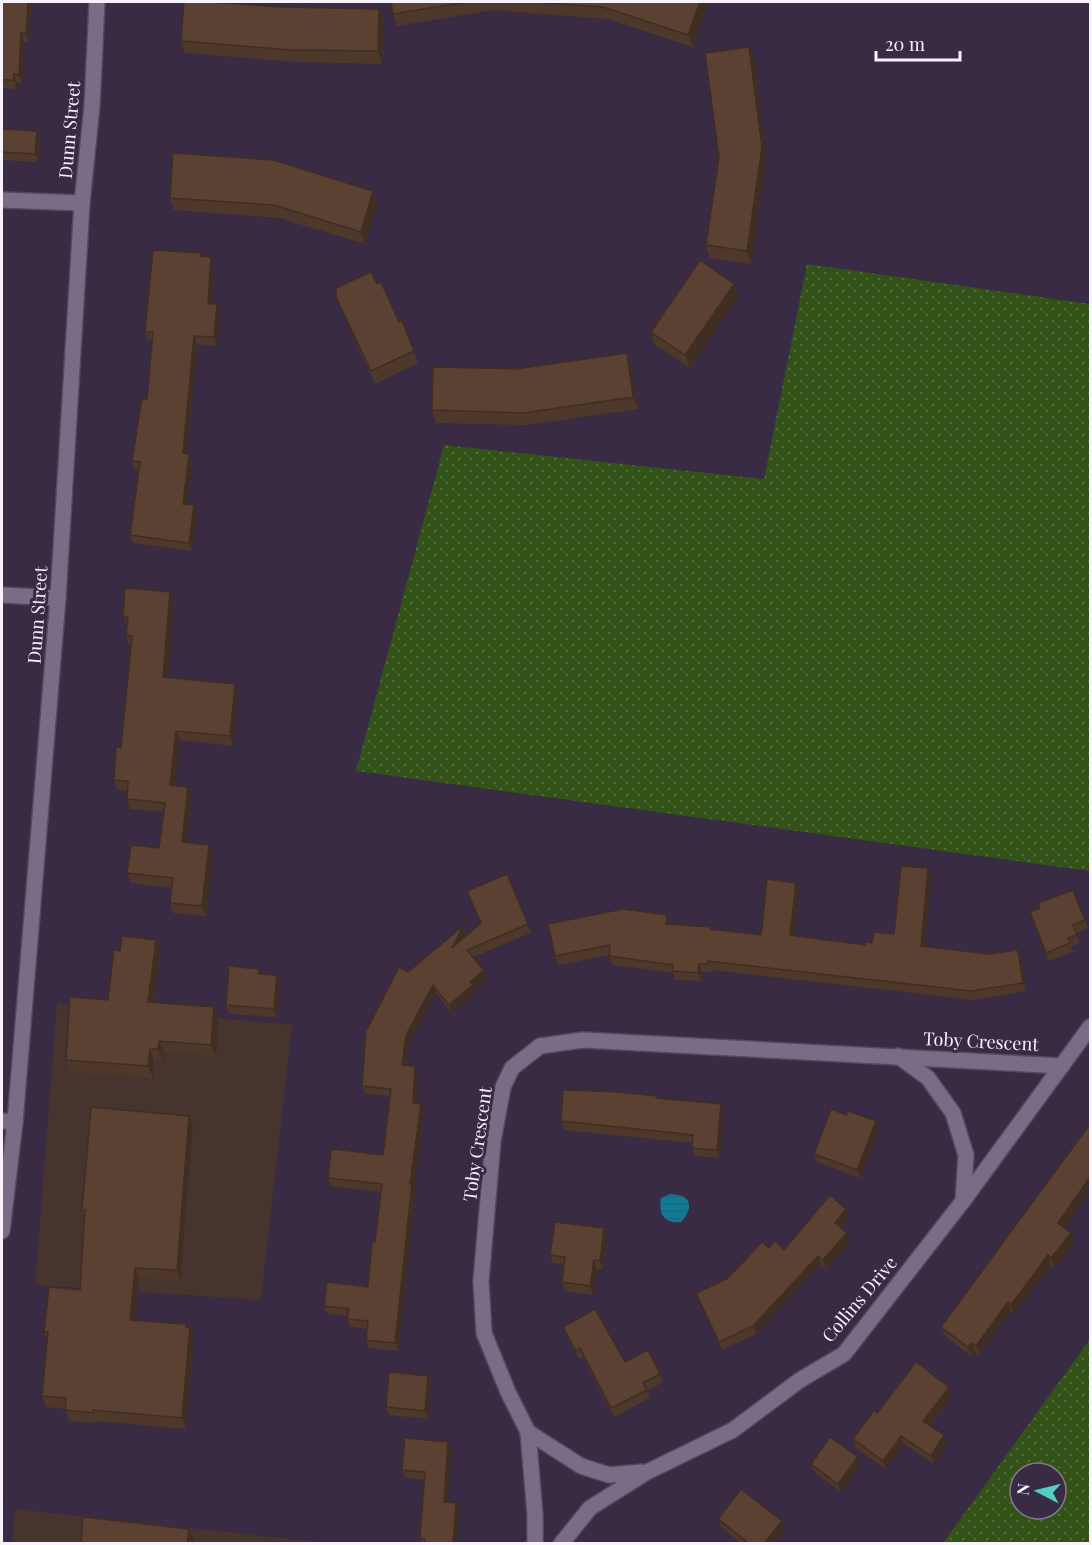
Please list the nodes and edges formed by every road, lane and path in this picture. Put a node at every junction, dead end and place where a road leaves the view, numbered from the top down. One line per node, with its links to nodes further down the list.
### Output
1 (98, 2): 3 (street, Dunn Street)
2 (2, 200): 3 (street)
3 (82, 204): 5 (street, Dunn Street)
4 (2, 596): 5 (street)
5 (58, 598): 9 (street, Dunn Street)
6 (1090, 1027): 8 (street, Collins Drive)
7 (898, 1056): 8 (street, Toby Crescent); 10 (street, Toby Crescent); 12 (street, Toby Crescent)
8 (1062, 1066): 10 (street, Collins Drive)
9 (8, 1122): 11 (street, Dunn Street)
10 (963, 1201): 13 (street, Collins Drive)
11 (2, 1231)
12 (528, 1432): 13 (street); 14 (street, Toby Crescent)
13 (647, 1472): 15 (street, Collins Drive)
14 (535, 1544)
15 (561, 1544)

